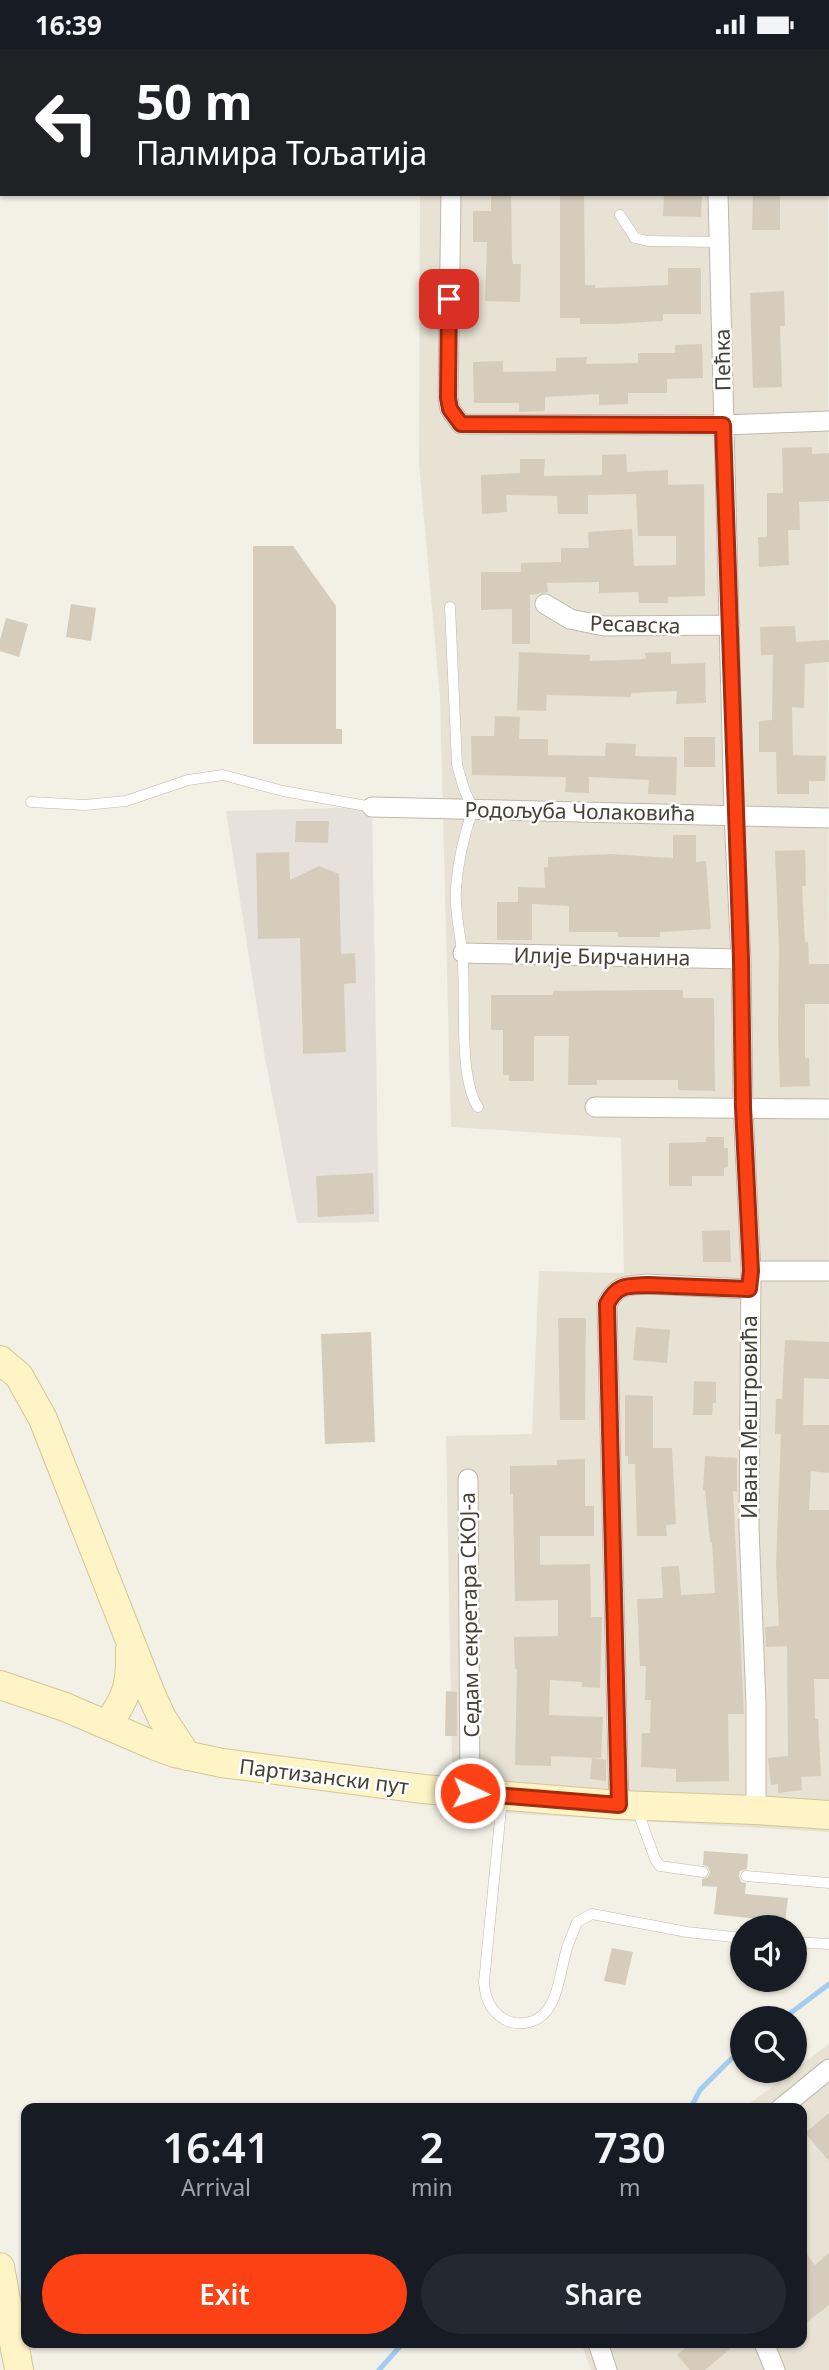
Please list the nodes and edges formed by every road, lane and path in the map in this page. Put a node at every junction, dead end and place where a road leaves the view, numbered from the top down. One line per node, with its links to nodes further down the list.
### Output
1 (451, 196): 6 (street)
2 (718, 196): 4 (street, Пећка)
3 (620, 215): 4 (lane)
4 (719, 242): 6 (street, Пећка)
5 (829, 421): 6 (street)
6 (723, 425): 9 (street, Пећка)
7 (545, 604): 9 (street, Ресавска)
8 (450, 607): 12 (lane)
9 (730, 625): 13 (street, Пећка)
10 (31, 802): 11 (lane)
11 (372, 807): 12 (street, Родољуба Чолаковића)
12 (473, 809): 13 (street, Родољуба Чолаковића); 15 (lane)
13 (734, 815): 14 (street, Родољуба Чолаковића); 16 (street, Ивана Мештровића)
14 (829, 818)
15 (463, 953): 16 (street, Илије Бирчанина); 17 (lane)
16 (741, 959): 19 (street, Ивана Мештровића)
17 (478, 1107)
18 (595, 1107): 19 (street)
19 (743, 1107): 20 (street); 22 (street, Ивана Мештровића)
20 (829, 1109)
21 (829, 1271): 22 (street)
22 (750, 1280): 31 (street); 32 (street, Ивана Мештровића)
23 (0, 1360): 25 (main road)
24 (468, 1479): 29 (street, Седам секретара СКОЈ-а)
25 (130, 1644): 27 (main road); 28 (main road)
26 (0, 1685): 27 (main road, Партизански пут)
27 (107, 1725): 28 (main road, Партизански пут)
28 (187, 1756): 29 (main road, Партизански пут)
29 (470, 1793): 30 (main road, Партизански пут)
30 (502, 1794): 31 (main road, Партизански пут); 37 (lane)
31 (627, 1805): 32 (main road, Партизански пут); 34 (lane)
32 (756, 1809): 33 (main road, Партизански пут)
33 (829, 1815)
34 (703, 1872)
35 (746, 1876): 36 (lane)
36 (829, 1884)
37 (730, 1937)
38 (807, 1943): 39 (lane)
39 (829, 1944)
40 (829, 2069): 41 (street)
41 (787, 2103)
42 (0, 2267): 45 (main road)
43 (600, 2348): 46 (street)
44 (766, 2348): 47 (street)
45 (19, 2370)
46 (607, 2370)
47 (775, 2370)

